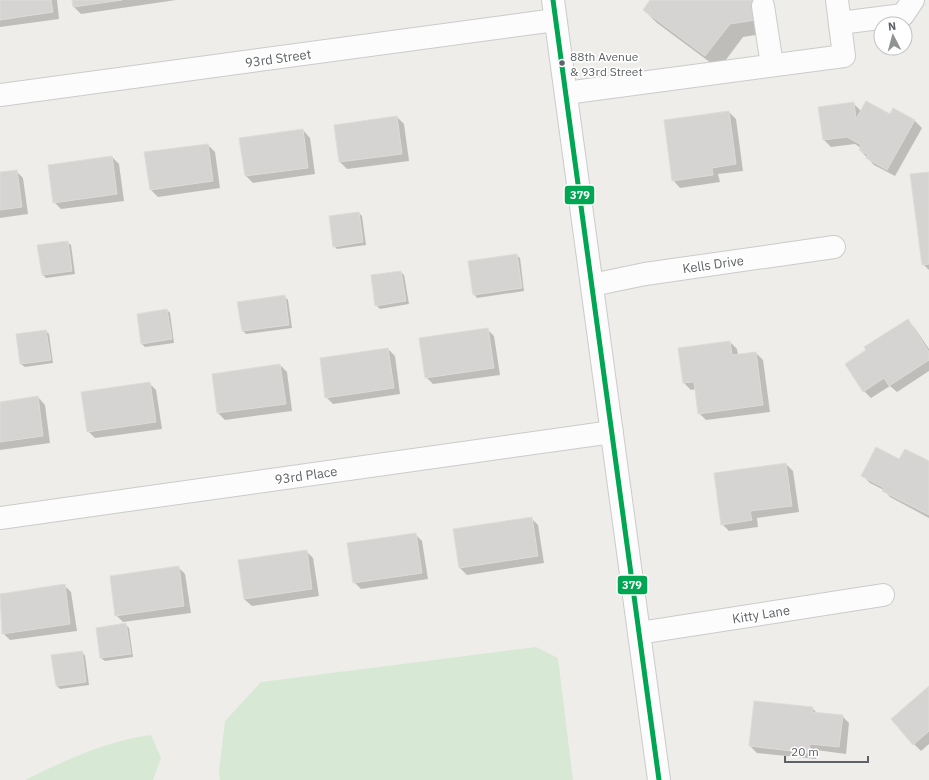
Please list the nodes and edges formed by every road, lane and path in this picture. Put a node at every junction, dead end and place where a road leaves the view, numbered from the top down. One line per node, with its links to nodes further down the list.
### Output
1 (837, 0): 5 (street)
2 (913, 0): 5 (street)
3 (763, 6): 6 (street)
4 (554, 10): 7 (street); 8 (street, 93rd Street)
5 (840, 23): 6 (street)
6 (772, 65): 7 (street)
7 (566, 94): 10 (street)
8 (0, 95)
9 (834, 247): 10 (street, Kells Drive)
10 (592, 285): 11 (street)
11 (612, 432): 12 (street, 93rd Place); 14 (street)
12 (0, 518)
13 (883, 595): 14 (street, Kitty Lane)
14 (639, 633): 15 (street)
15 (659, 780)

